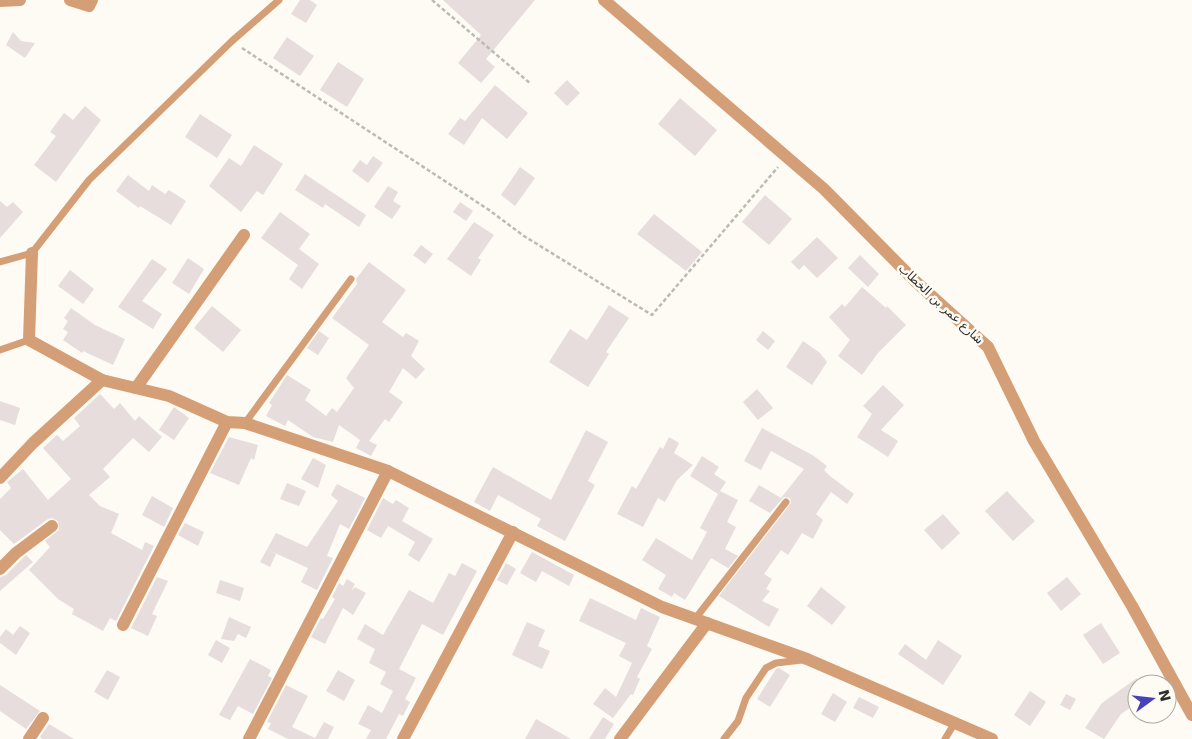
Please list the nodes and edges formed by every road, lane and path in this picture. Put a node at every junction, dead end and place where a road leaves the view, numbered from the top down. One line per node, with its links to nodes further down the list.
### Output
1 (20, 0): 7 (street)
2 (70, 0): 3 (street)
3 (92, 0)
4 (279, 0): 8 (lane)
5 (432, 0): 9 (path)
6 (604, 0): 10 (street, شارع عمر بن الخطاب)
7 (0, 1)
8 (232, 41): 10 (path); 12 (lane)
9 (531, 84)
10 (786, 158): 31 (street, شارع عمر بن الخطاب)
11 (244, 235): 18 (street)
12 (32, 253): 13 (lane); 15 (street)
13 (0, 262)
14 (350, 279): 20 (lane)
15 (29, 340): 16 (lane); 17 (street)
16 (0, 350)
17 (102, 380): 18 (street); 22 (street)
18 (136, 388): 19 (street)
19 (227, 422): 20 (street); 29 (street)
20 (245, 422): 21 (street)
21 (388, 471): 25 (street); 35 (street)
22 (0, 478)
23 (786, 502): 27 (lane)
24 (52, 526): 26 (street)
25 (513, 532): 27 (street); 36 (street)
26 (0, 569)
27 (695, 619): 28 (street)
28 (707, 623): 30 (street); 37 (street)
29 (123, 625)
30 (807, 660): 33 (street); 38 (lane)
31 (1192, 715)
32 (43, 718): 34 (street)
33 (954, 724): 39 (lane); 40 (street)
34 (29, 739)
35 (250, 739)
36 (403, 739)
37 (620, 739)
38 (724, 739)
39 (945, 739)
40 (992, 739)

